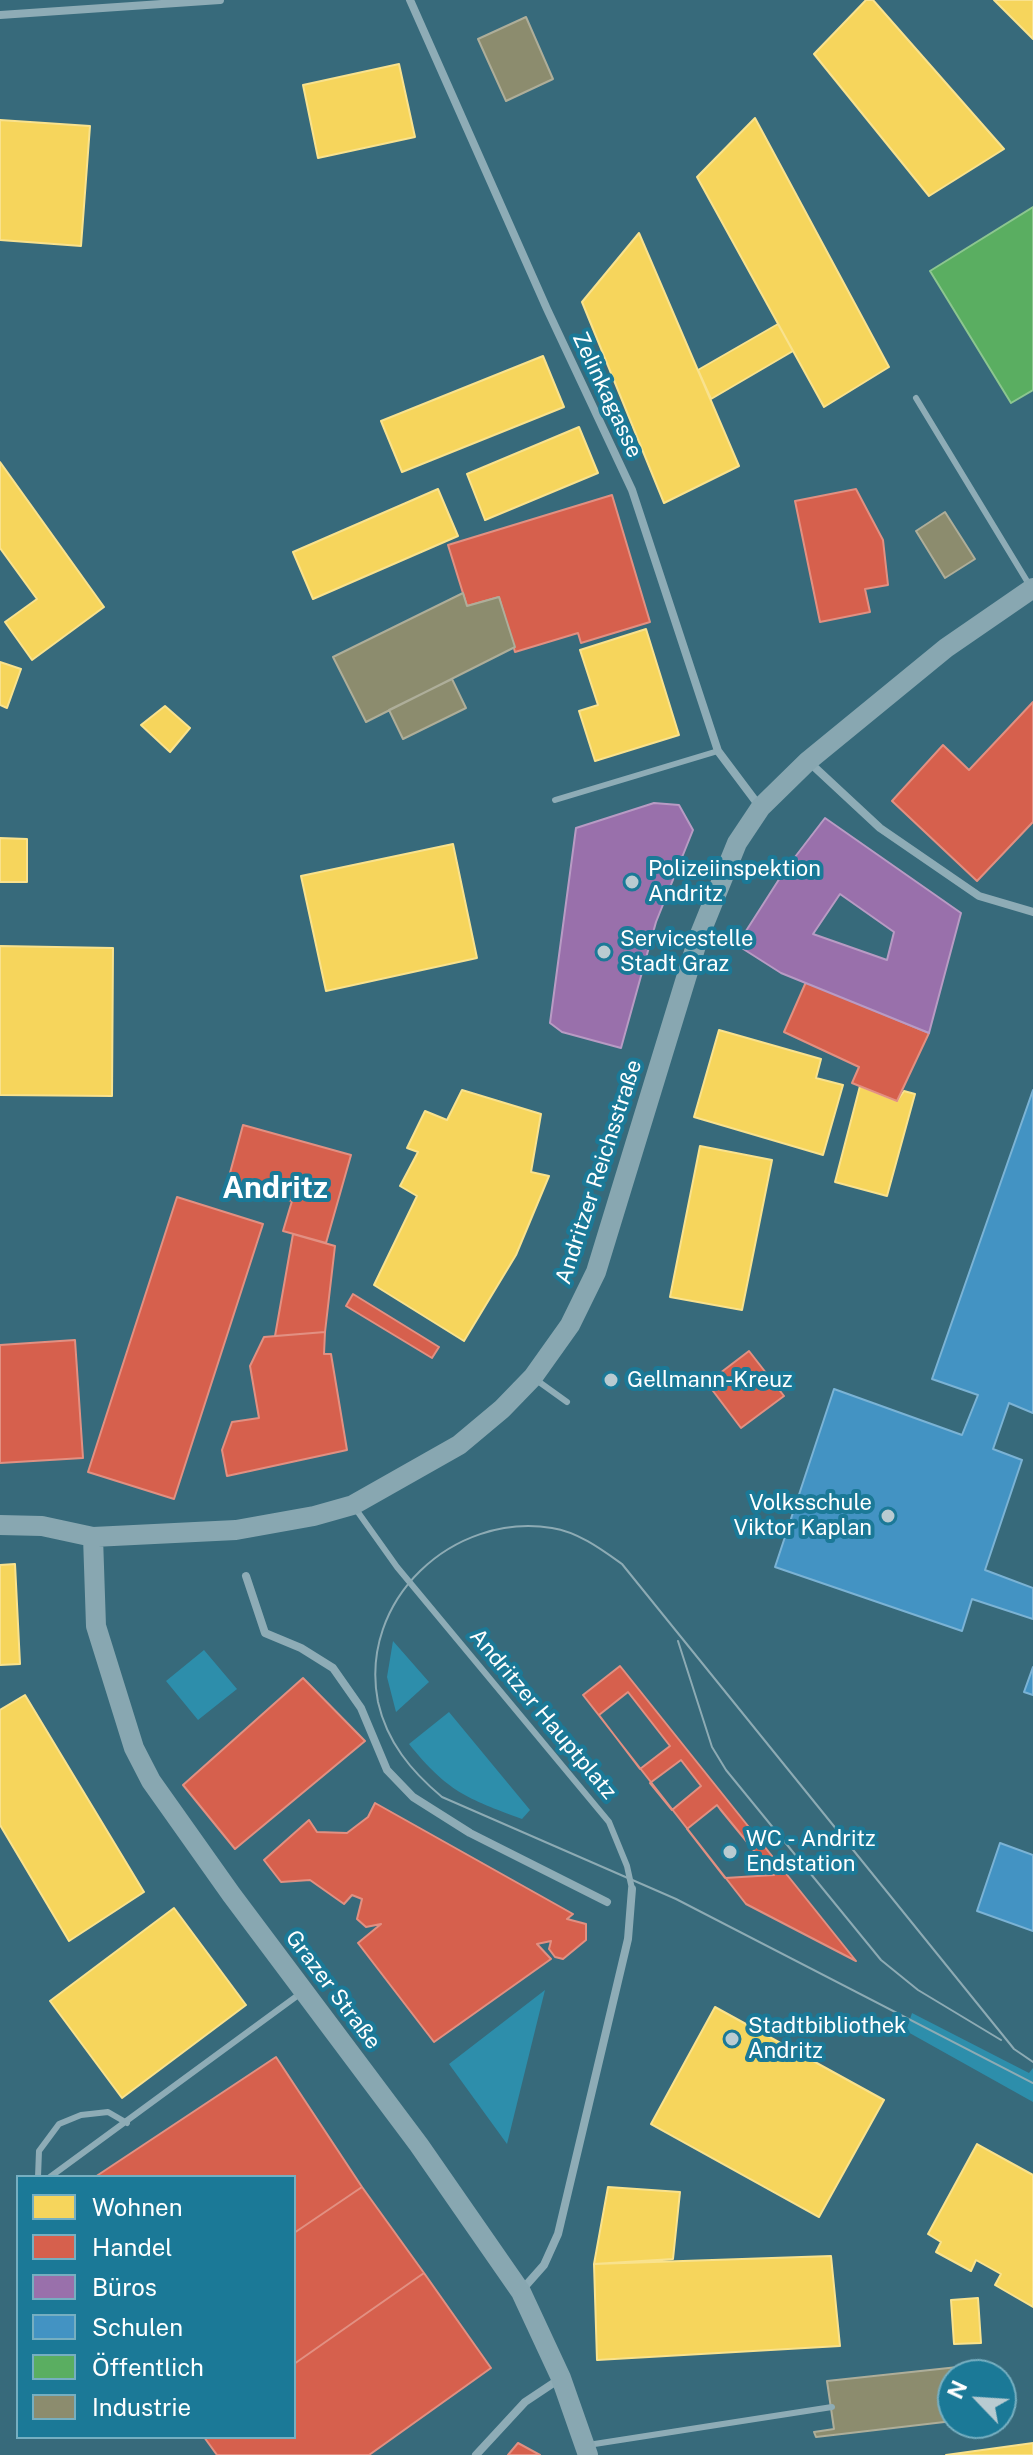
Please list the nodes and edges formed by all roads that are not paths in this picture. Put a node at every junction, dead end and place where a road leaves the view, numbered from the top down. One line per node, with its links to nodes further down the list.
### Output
1 (220, 0): 3 (street)
2 (410, 0): 6 (street, Zelinkagasse)
3 (0, 15)
4 (916, 398): 5 (lane)
5 (1033, 588): 7 (street, Andritzer Reichsstraße)
6 (718, 751): 8 (lane); 9 (street, Zelinkagasse)
7 (808, 761): 9 (street, Andritzer Reichsstraße); 10 (street)
8 (555, 800)
9 (761, 807): 11 (street, Andritzer Reichsstraße)
10 (1033, 912)
11 (533, 1377): 12 (lane); 13 (street, Andritzer Reichsstraße)
12 (567, 1402)
13 (353, 1505): 15 (street, Andritzer Reichsstraße); 17 (lane, Andritzer Hauptplatz)
14 (0, 1525): 15 (street, Andritzer Reichsstraße)
15 (93, 1537): 19 (street, Grazer Straße)
16 (246, 1576): 18 (street)
17 (632, 1889): 23 (street, Andritzer Hauptplatz)
18 (607, 1902)
19 (304, 1991): 20 (lane); 23 (street, Grazer Straße)
20 (127, 2123): 21 (lane); 22 (lane)
21 (38, 2175)
22 (53, 2175)
23 (521, 2292): 24 (street, Grazer Straße)
24 (561, 2378): 26 (street, Grazer Straße); 27 (street)
25 (832, 2407): 26 (lane)
26 (586, 2450)
27 (476, 2455)

